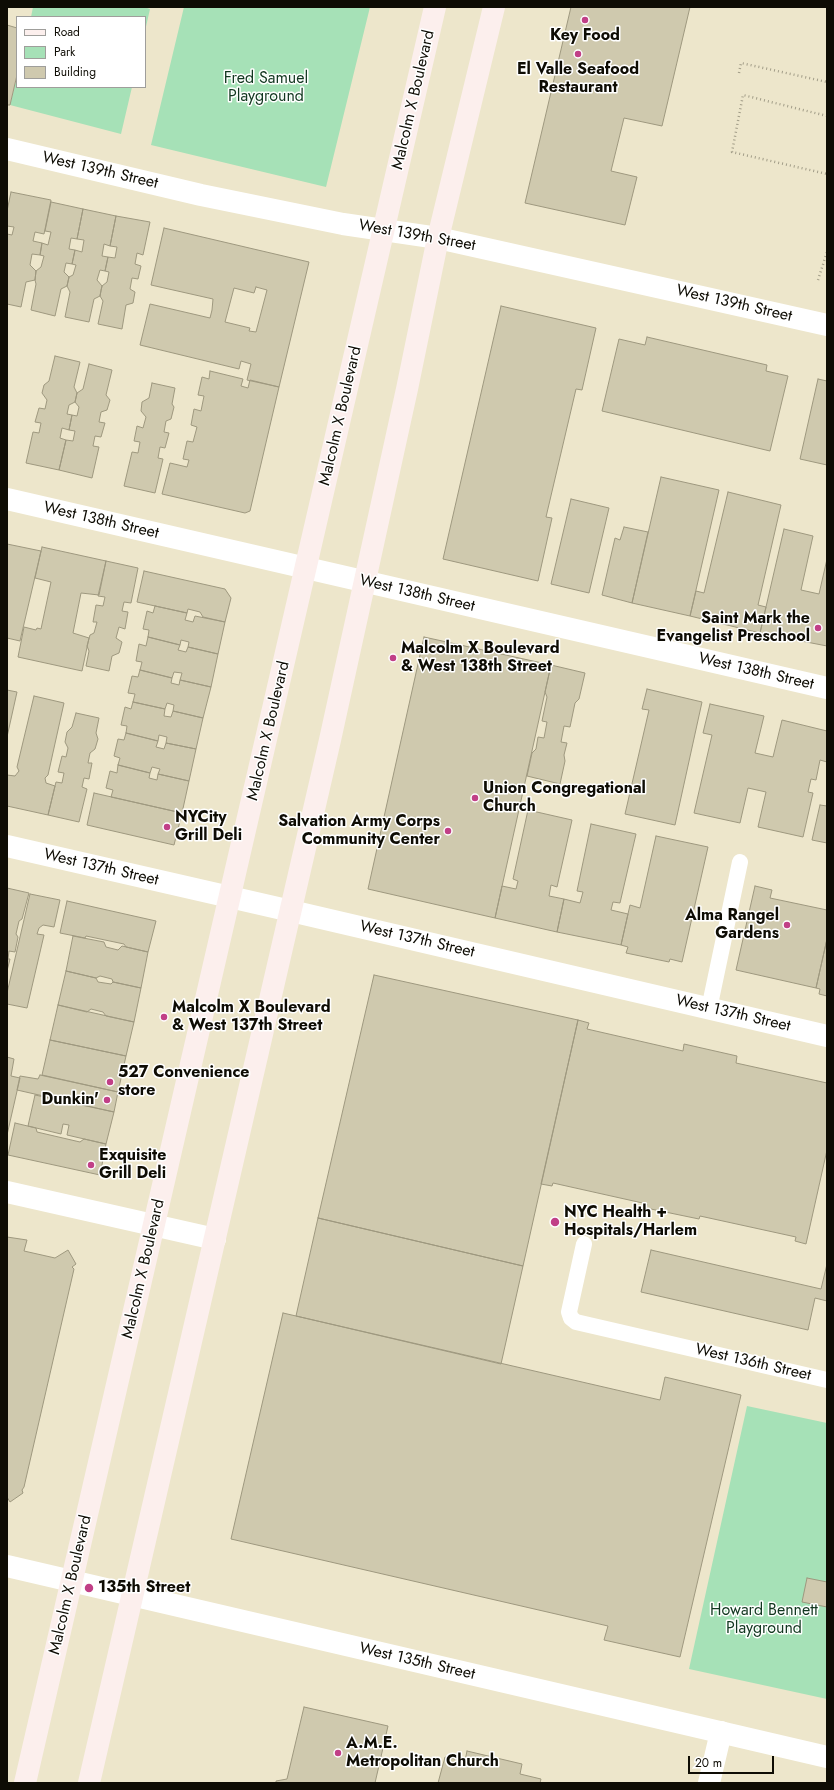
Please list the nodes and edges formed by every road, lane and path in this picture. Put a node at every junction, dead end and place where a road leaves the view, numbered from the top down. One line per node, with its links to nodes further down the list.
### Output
1 (435, 7): 8 (main road, Malcolm X Boulevard)
2 (494, 7): 9 (main road)
3 (739, 73): 4 (path)
4 (827, 82)
5 (827, 116): 7 (path)
6 (7, 149): 8 (street, West 139th Street)
7 (827, 174)
8 (385, 230): 9 (street, West 139th Street); 15 (main road, Malcolm X Boulevard)
9 (438, 238): 13 (street, West 139th Street); 16 (main road)
10 (827, 252): 11 (path)
11 (826, 262): 12 (path)
12 (818, 280)
13 (827, 325)
14 (7, 499): 15 (street, West 138th Street)
15 (306, 568): 16 (street, West 138th Street); 20 (main road, Malcolm X Boulevard)
16 (365, 582): 17 (street, West 138th Street); 21 (main road)
17 (827, 688)
18 (7, 846): 20 (street, West 137th Street)
19 (740, 862): 22 (lane)
20 (230, 897): 21 (street, West 137th Street); 25 (main road, Malcolm X Boulevard)
21 (291, 911): 22 (street, West 137th Street); 26 (main road)
22 (710, 1009): 23 (street, West 137th Street)
23 (827, 1036)
24 (7, 1192): 25 (street)
25 (154, 1225): 26 (street); 30 (main road, Malcolm X Boulevard)
26 (215, 1239): 31 (main road)
27 (584, 1244): 28 (lane, West 136th Street)
28 (827, 1380)
29 (7, 1566): 30 (street, West 135th Street)
30 (71, 1582): 31 (street, West 135th Street); 34 (main road, Malcolm X Boulevard)
31 (133, 1596): 32 (street, West 135th Street); 35 (main road)
32 (721, 1732): 33 (street, West 135th Street); 36 (street)
33 (827, 1757)
34 (25, 1783)
35 (90, 1783)
36 (709, 1783)

